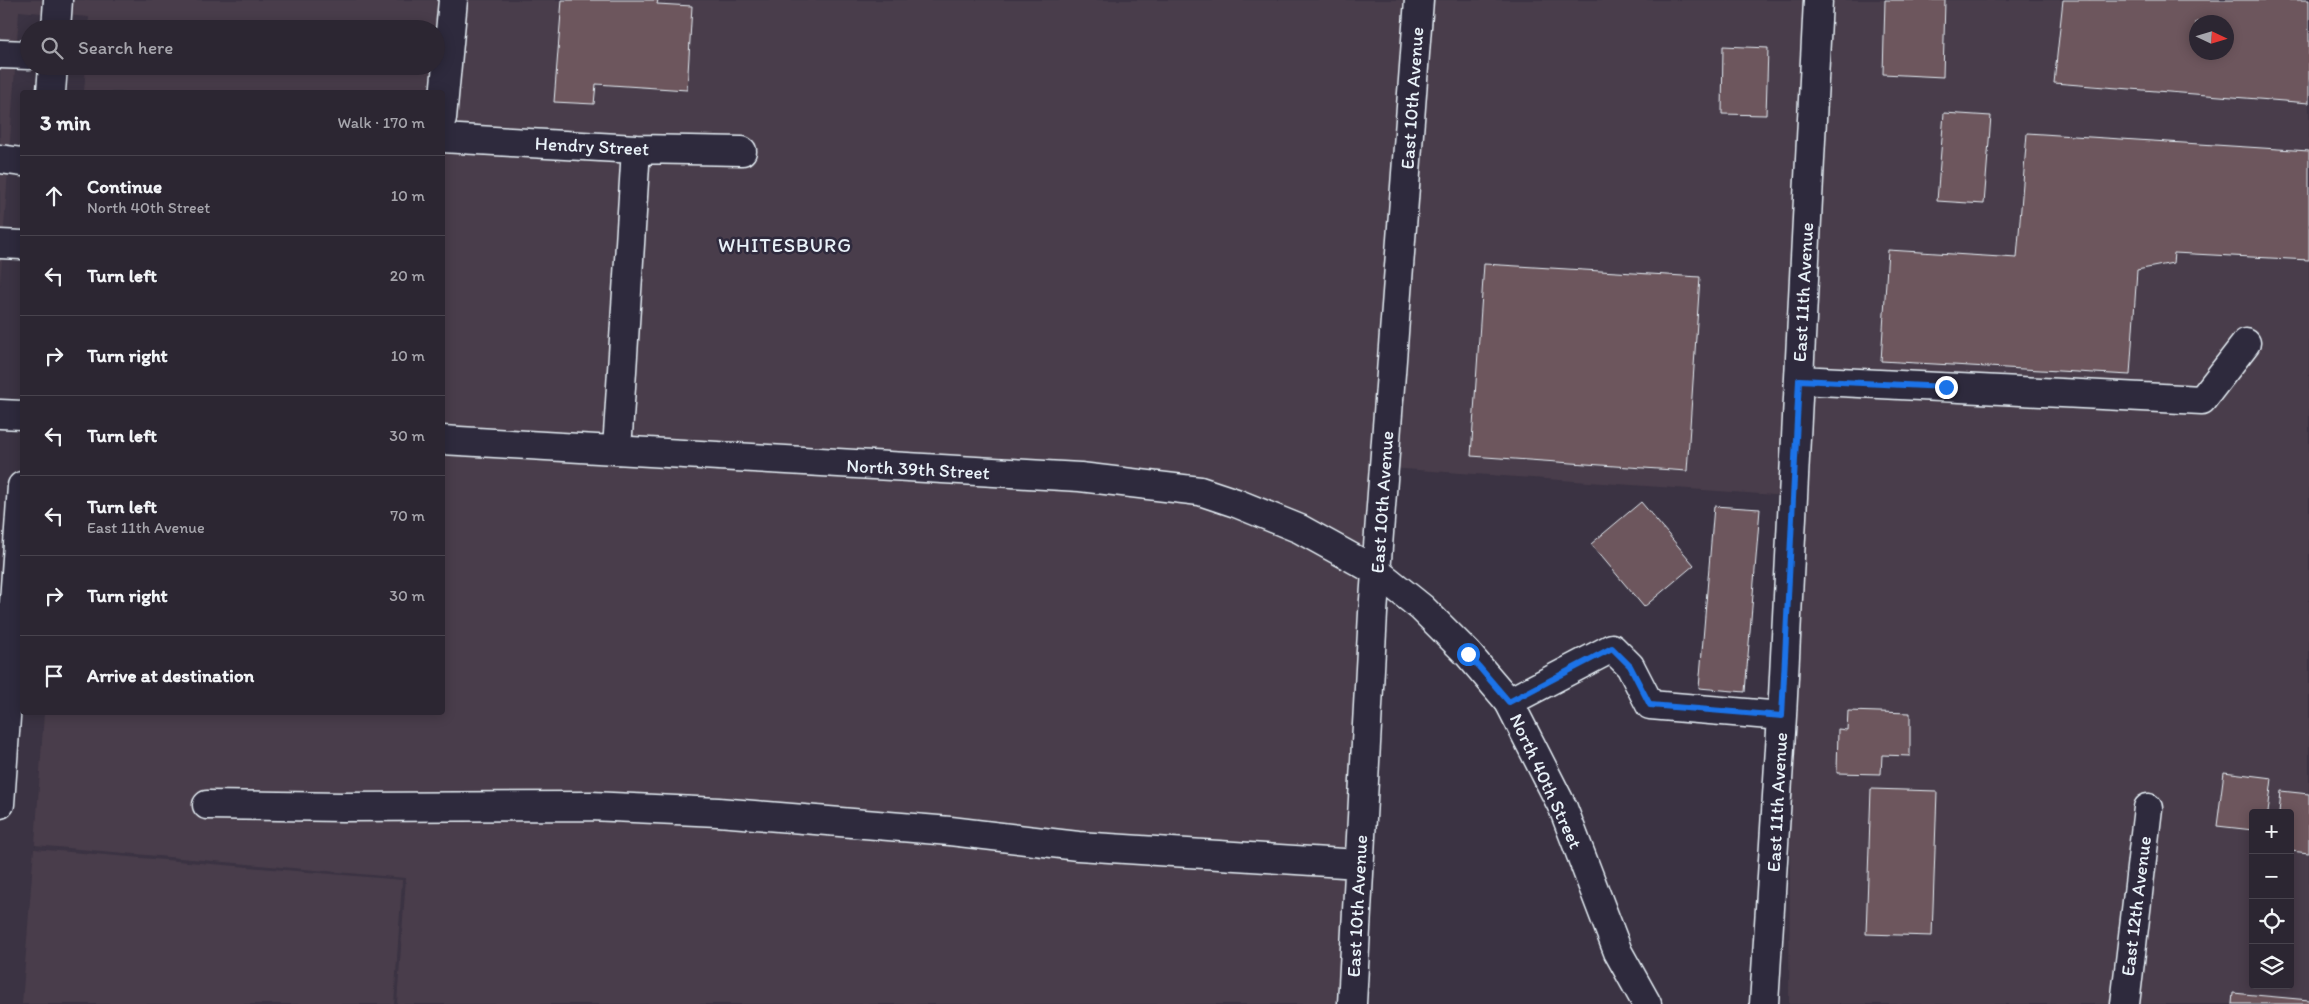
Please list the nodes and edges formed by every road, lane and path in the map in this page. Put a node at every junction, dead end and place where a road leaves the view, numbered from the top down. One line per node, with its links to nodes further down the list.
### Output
1 (58, 0): 5 (street)
2 (453, 0): 10 (street)
3 (1419, 0): 25 (street, East 10th Avenue)
4 (1818, 0): 19 (street, East 11th Avenue)
5 (57, 20)
6 (0, 54): 7 (street)
7 (20, 55)
8 (52, 75): 9 (street)
9 (51, 90)
10 (445, 90)
11 (445, 138): 12 (street, Hendry Street)
12 (636, 149): 13 (street, Hendry Street); 23 (street)
13 (742, 151)
14 (0, 158): 15 (street)
15 (20, 162)
16 (0, 244): 17 (street)
17 (20, 245)
18 (2246, 343): 19 (street)
19 (1799, 380): 27 (street, East 11th Avenue)
20 (0, 414): 21 (street)
21 (20, 415)
22 (445, 440): 23 (street, North 39th Street)
23 (618, 450): 25 (street, North 39th Street)
24 (20, 515): 28 (street)
25 (1376, 571): 26 (street, North 40th Street); 31 (street, East 10th Avenue)
26 (1509, 702): 27 (street); 33 (street, North 40th Street)
27 (1782, 716): 34 (street, East 11th Avenue)
28 (0, 804)
29 (207, 805): 31 (street)
30 (2148, 808): 35 (street, East 12th Avenue)
31 (1359, 864): 32 (street, East 10th Avenue)
32 (1352, 1004)
33 (1647, 1004)
34 (1764, 1004)
35 (2125, 1004)

